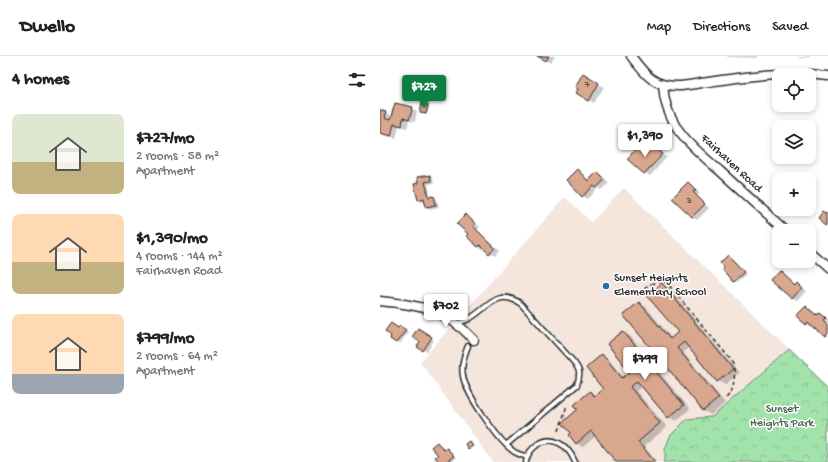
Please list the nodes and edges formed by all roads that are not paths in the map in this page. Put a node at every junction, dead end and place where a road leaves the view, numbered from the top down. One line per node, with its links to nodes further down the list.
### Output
1 (631, 56): 3 (street)
2 (828, 76): 3 (street)
3 (663, 84): 4 (street, Fairhaven Road)
4 (778, 224)
5 (816, 258): 6 (street)
6 (828, 269)
7 (380, 301): 8 (street)
8 (457, 324): 9 (street); 11 (lane)
9 (474, 340)
10 (468, 346): 11 (lane)
11 (506, 445): 12 (lane)
12 (527, 460): 13 (lane)
13 (575, 462)

